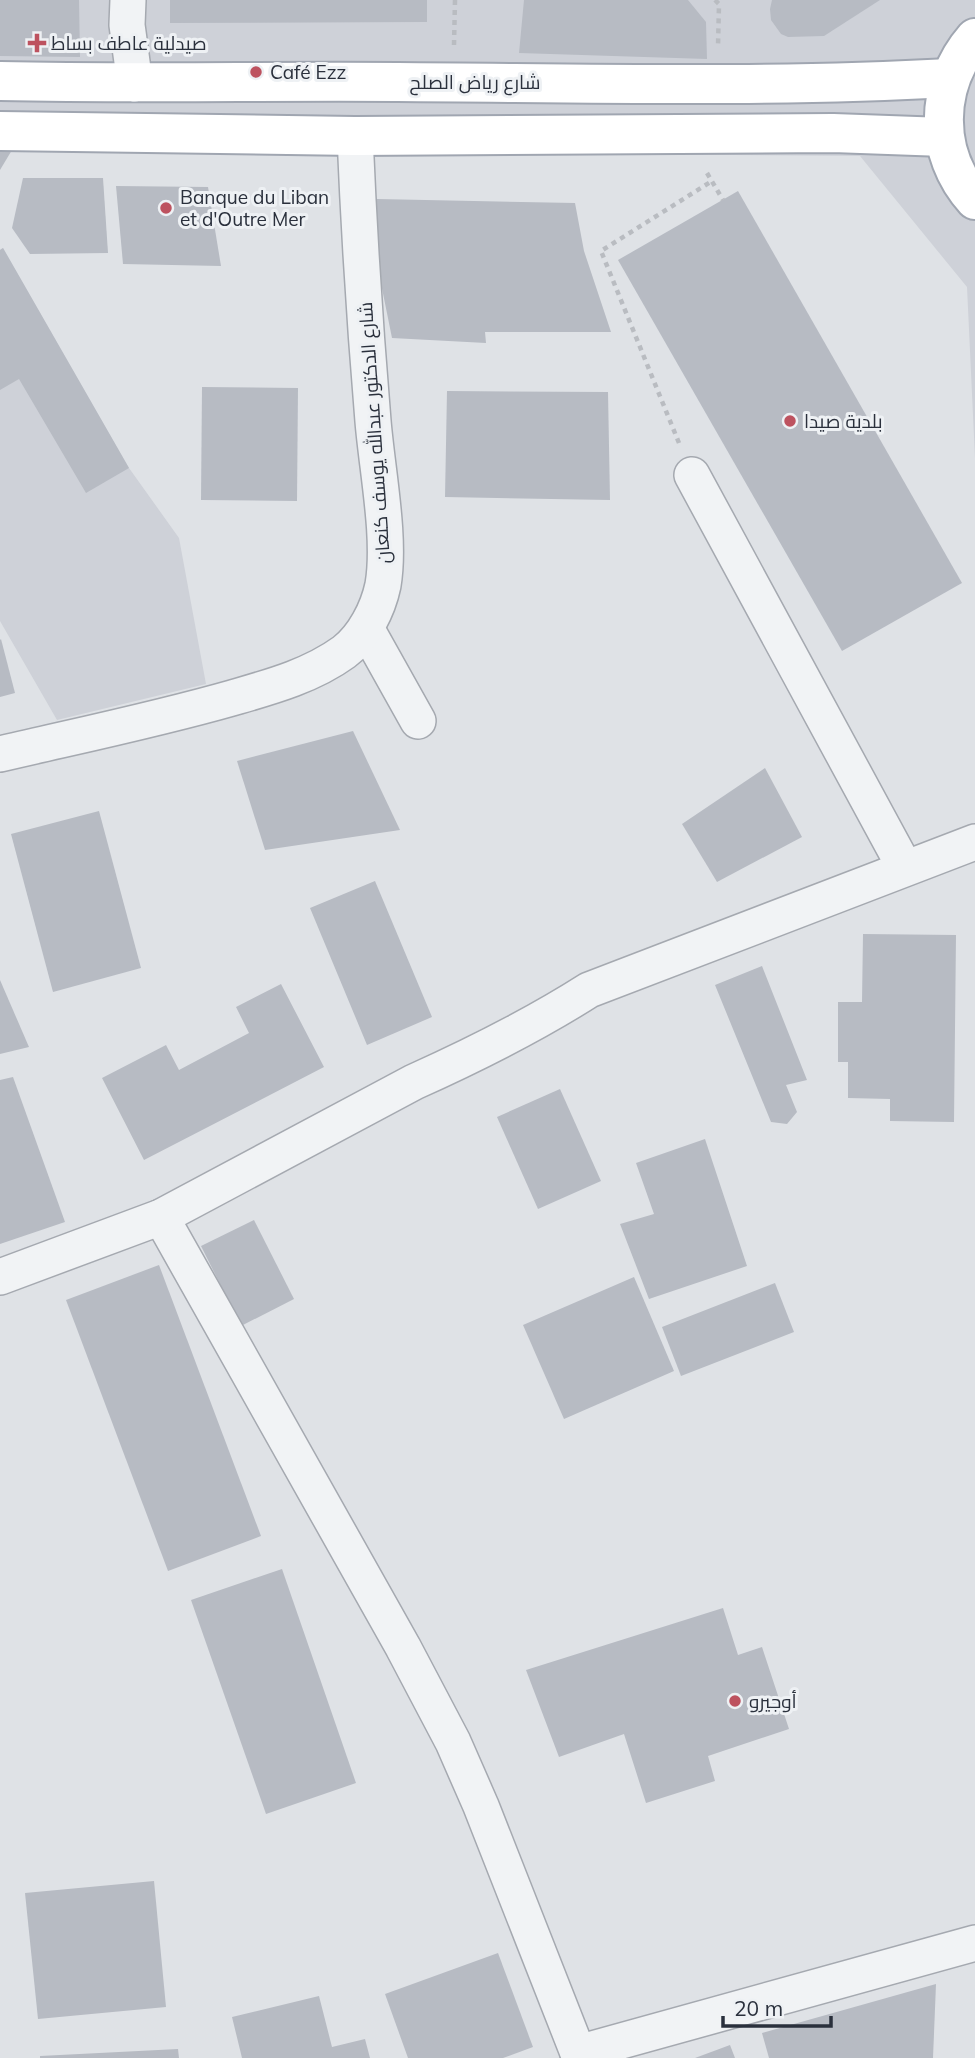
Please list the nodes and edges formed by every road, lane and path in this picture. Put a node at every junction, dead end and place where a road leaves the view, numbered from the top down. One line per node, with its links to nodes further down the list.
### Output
1 (128, 0): 9 (street)
2 (455, 0): 7 (path)
3 (719, 1): 8 (path)
4 (975, 38): 5 (main road)
5 (950, 78): 8 (main road, شارع رياض الصلح); 12 (main road)
6 (0, 81): 9 (main road, شارع رياض الصلح)
7 (453, 82): 8 (main road, شارع رياض الصلح); 9 (main road, شارع رياض الصلح)
8 (718, 83)
9 (135, 84)
10 (0, 131): 11 (main road)
11 (355, 136): 12 (main road); 16 (street, شارع الدكتور عبدالله يوسف كنعان)
12 (944, 137): 14 (main road)
13 (712, 181): 15 (path)
14 (975, 200)
15 (692, 475): 20 (street)
16 (366, 628): 17 (street); 18 (street, شارع الدكتور عبدالله يوسف كنعان)
17 (418, 721)
18 (0, 754)
19 (975, 842): 20 (street)
20 (905, 868): 21 (street)
21 (161, 1217): 22 (street); 24 (street)
22 (0, 1277)
23 (975, 1943): 24 (street)
24 (579, 2055)

